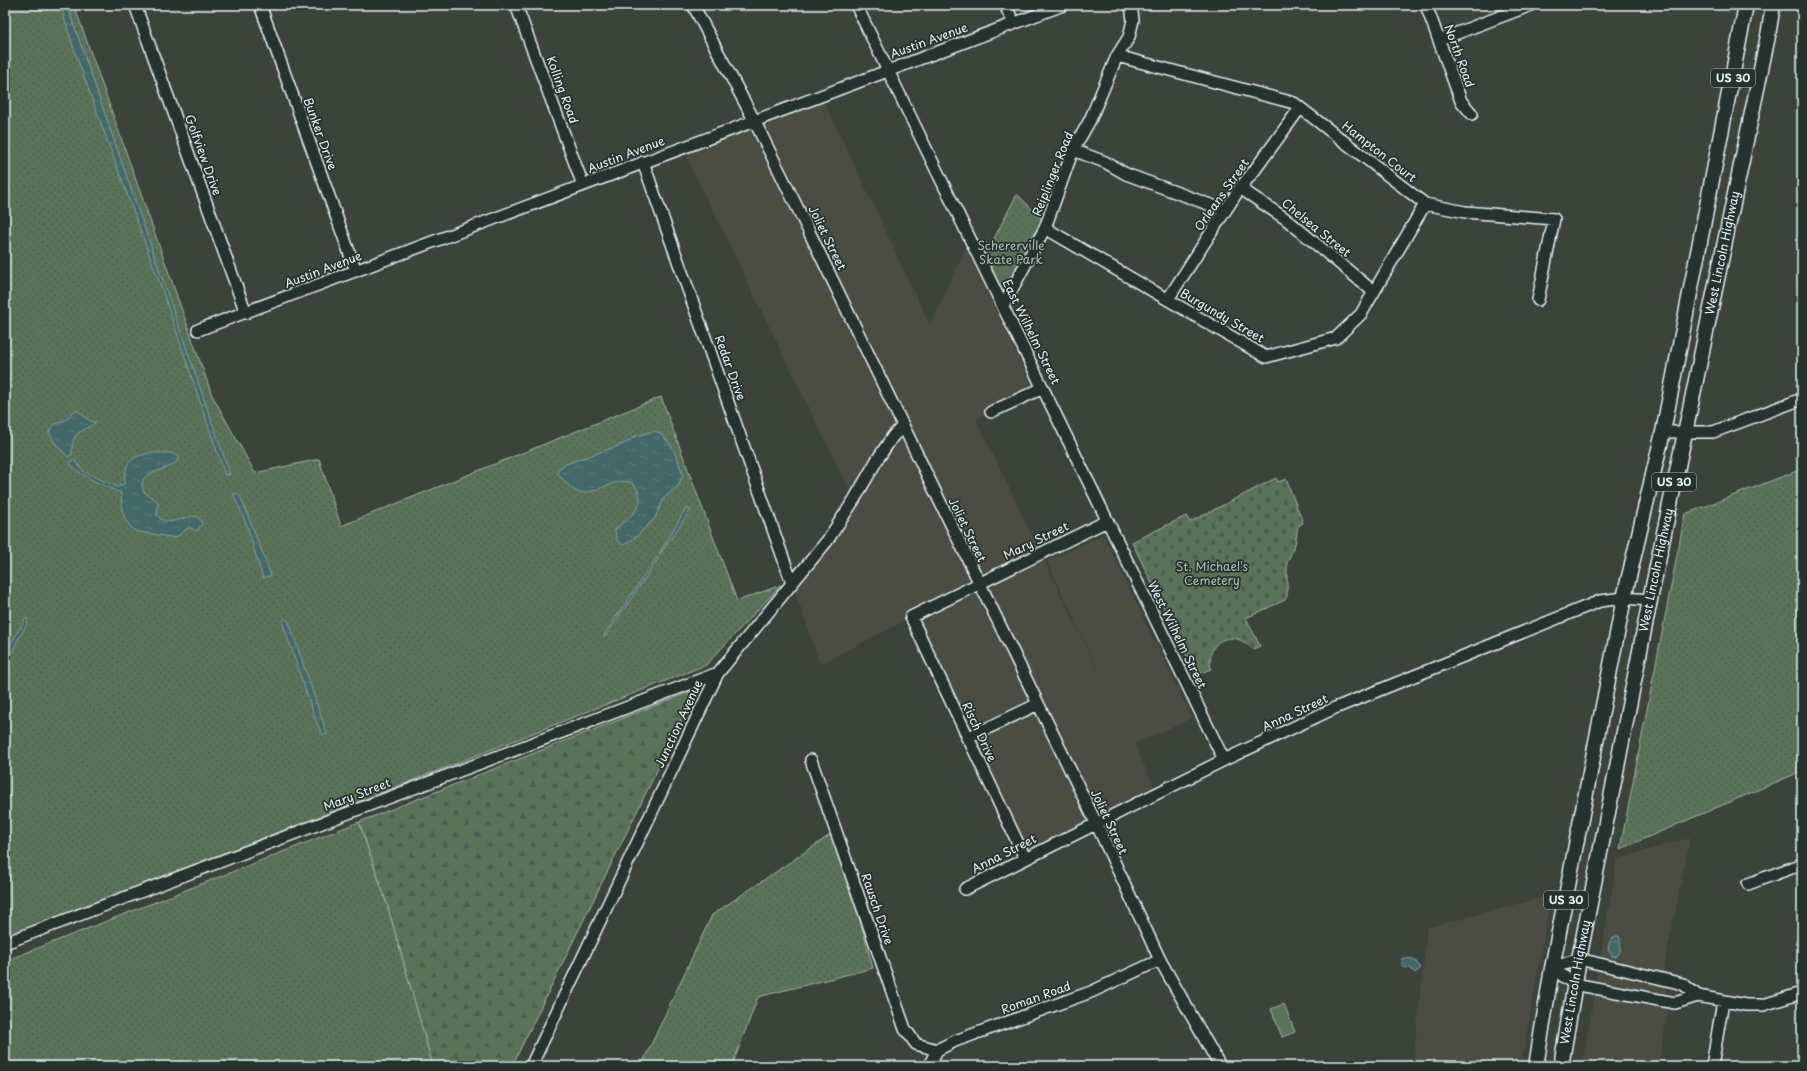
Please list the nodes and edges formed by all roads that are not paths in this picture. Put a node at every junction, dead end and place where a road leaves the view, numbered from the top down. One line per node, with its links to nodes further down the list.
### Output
1 (135, 5): 32 (street, Golfview Drive)
2 (260, 5): 27 (street, Bunker Drive)
3 (516, 5): 22 (street, Kolling Road)
4 (693, 5): 19 (street, Joliet Street)
5 (856, 5): 16 (street, East Wilhelm Street)
6 (1005, 5): 13 (street)
7 (1063, 5): 13 (street, Austin Avenue)
8 (1131, 5): 15 (street, Reiplinger Road)
9 (1426, 5): 14 (street, North Road)
10 (1531, 5): 14 (street)
11 (1746, 5): 38 (main road, West Lincoln Highway / US 30)
12 (1773, 5): 39 (main road, West Lincoln Highway / US 30)
13 (1014, 23): 16 (street, Austin Avenue)
14 (1439, 40): 18 (street, North Road)
15 (1117, 56): 17 (street, Hampton Court); 20 (street, Reiplinger Road)
16 (889, 70): 19 (street, Austin Avenue); 31 (street, East Wilhelm Street)
17 (1300, 108): 23 (street, Orleans Street); 24 (street, Hampton Court)
18 (1472, 114)
19 (754, 120): 21 (street, Austin Avenue); 37 (street, Joliet Street)
20 (1074, 150): 25 (street); 26 (street, Reiplinger Road)
21 (643, 162): 22 (street, Austin Avenue); 41 (street, Redar Drive)
22 (583, 185): 27 (street, Austin Avenue)
23 (1240, 188): 25 (street, Orleans Street); 28 (street, Chelsea Street)
24 (1425, 204): 28 (street, Burgundy Street); 30 (street, Hampton Court)
25 (1224, 210): 29 (street, Orleans Street)
26 (1045, 228): 29 (street, Burgundy Street); 31 (street, Reiplinger Road)
27 (356, 271): 32 (street, Austin Avenue)
28 (1374, 292): 29 (street, Burgundy Street)
29 (1168, 299)
30 (1538, 300)
31 (1003, 306): 34 (street, East Wilhelm Street)
32 (246, 313): 33 (street, Austin Avenue)
33 (198, 330)
34 (1044, 388): 36 (street); 40 (street, East Wilhelm Street)
35 (1802, 399): 39 (street)
36 (991, 412)
37 (903, 426): 41 (street, Junction Avenue); 42 (street, Joliet Street)
38 (1663, 432): 39 (street); 43 (main road, West Lincoln Highway / US 30)
39 (1684, 432): 44 (main road, West Lincoln Highway / US 30)
40 (1107, 520): 42 (street, Mary Street); 50 (street, West Wilhelm Street)
41 (792, 583): 46 (street, Junction Avenue)
42 (979, 584): 45 (street, Mary Street); 47 (street, Joliet Street)
43 (1624, 598): 44 (street, Anna Street); 50 (street, Anna Street); 59 (main road, West Lincoln Highway / US 30)
44 (1650, 600): 57 (main road, West Lincoln Highway / US 30)
45 (911, 617): 48 (street, Risch Drive)
46 (718, 672): 56 (street, Mary Street); 65 (street, Junction Avenue)
47 (1038, 704): 48 (street); 51 (street, Joliet Street)
48 (967, 738): 52 (street, Risch Drive)
49 (811, 760): 64 (street, Rausch Drive)
50 (1224, 760): 51 (street, Anna Street)
51 (1096, 823): 52 (street, Anna Street); 58 (street, Joliet Street)
52 (1025, 858): 55 (street, Anna Street)
53 (1802, 864): 54 (street)
54 (1748, 884)
55 (964, 889)
56 (5, 943)
57 (1579, 959): 59 (street); 60 (main road, West Lincoln Highway / US 30); 62 (street)
58 (1160, 960): 64 (street, Roman Road); 67 (street, Joliet Street)
59 (1552, 968): 60 (street); 68 (main road, West Lincoln Highway / US 30)
60 (1574, 984): 62 (street); 69 (main road, West Lincoln Highway / US 30)
61 (1802, 993): 63 (street)
62 (1698, 996): 63 (street)
63 (1723, 1001): 70 (street)
64 (937, 1050): 66 (street)
65 (531, 1066)
66 (929, 1066)
67 (1220, 1066)
68 (1536, 1066)
69 (1561, 1066)
70 (1712, 1066)

